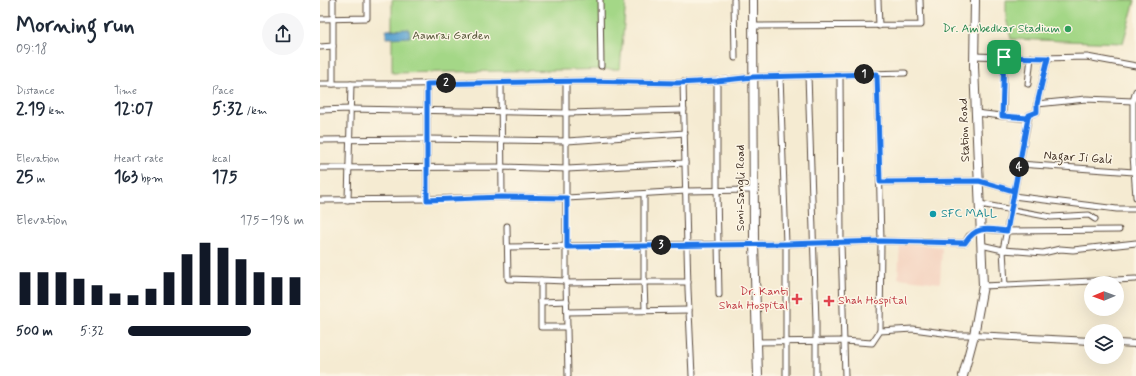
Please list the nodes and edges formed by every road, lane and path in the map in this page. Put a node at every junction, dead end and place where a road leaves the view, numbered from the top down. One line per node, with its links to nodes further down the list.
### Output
1 (333, 0): 9 (street)
2 (367, 0): 9 (street)
3 (600, 0): 20 (street)
4 (734, 0): 18 (street)
5 (753, 0): 11 (main road, Soni-Sangli Road)
6 (878, 0): 12 (street)
7 (920, 0): 12 (street)
8 (975, 0): 15 (main road, Station Road)
9 (333, 18): 10 (street); 13 (street)
10 (320, 19)
11 (752, 26): 12 (street); 27 (main road, Soni-Sangli Road)
12 (879, 26)
13 (333, 46): 14 (street); 33 (street)
14 (320, 47)
15 (974, 56): 16 (street); 46 (main road, Station Road)
16 (1004, 57): 17 (street); 47 (street)
17 (1030, 57): 19 (street); 36 (street)
18 (735, 58)
19 (1048, 58): 21 (street); 39 (street)
20 (601, 66)
21 (1136, 66)
22 (905, 73): 23 (street)
23 (877, 74): 24 (street); 65 (street)
24 (840, 75): 26 (street); 87 (street)
25 (780, 76): 26 (street); 27 (street); 90 (street)
26 (808, 76): 86 (street)
27 (753, 77): 29 (street); 66 (main road, Soni-Sangli Road)
28 (566, 81): 30 (street); 31 (street); 45 (street)
29 (717, 81): 31 (street); 67 (street)
30 (501, 82): 35 (street); 44 (street)
31 (683, 82): 43 (street)
32 (320, 84): 33 (street)
33 (332, 84): 34 (street)
34 (351, 84): 35 (street); 40 (street)
35 (427, 84): 42 (street)
36 (1028, 84)
37 (1136, 92): 38 (street)
38 (1133, 102): 39 (street); 49 (street)
39 (1037, 104): 48 (street)
40 (350, 109): 41 (street); 42 (street); 53 (street)
41 (320, 110)
42 (427, 110): 44 (street); 51 (street)
43 (684, 110): 45 (street); 50 (street)
44 (502, 112): 45 (street); 54 (street)
45 (567, 113): 55 (street)
46 (976, 114): 47 (street); 64 (main road, Station Road)
47 (1002, 116): 48 (street)
48 (1028, 118): 57 (street)
49 (1135, 128): 63 (street)
50 (685, 133): 55 (street); 56 (street)
51 (427, 139): 53 (street); 54 (street); 61 (street)
52 (320, 140): 53 (street)
53 (350, 140): 60 (street)
54 (501, 140): 55 (street); 58 (street)
55 (567, 141): 62 (street)
56 (685, 163): 62 (street); 68 (street)
57 (1020, 164): 63 (street, Nagar Ji Gali); 69 (street)
58 (501, 167): 61 (street); 62 (street); 71 (street)
59 (320, 168): 60 (street)
60 (349, 168): 61 (street); 75 (street)
61 (427, 168): 76 (street)
62 (567, 169): 73 (street)
63 (1134, 172): 72 (street)
64 (979, 181): 65 (street); 69 (street); 77 (main road, Station Road)
65 (880, 182): 85 (street)
66 (753, 190): 67 (street); 89 (main road, Soni-Sangli Road)
67 (717, 191): 68 (street); 88 (street)
68 (686, 192): 70 (street); 93 (street)
69 (1014, 193): 78 (street); 79 (street)
70 (644, 194): 73 (street); 92 (street)
71 (502, 197): 73 (street); 76 (street)
72 (1136, 197)
73 (567, 198): 96 (street)
74 (320, 200): 75 (street)
75 (348, 200): 76 (street)
76 (427, 200)
77 (980, 204): 79 (street); 82 (main road, Station Road)
78 (1136, 209)
79 (1011, 210): 80 (street); 84 (street)
80 (1095, 219)
81 (507, 226): 95 (street)
82 (981, 229): 84 (street); 85 (street); 94 (main road, Station Road)
83 (1118, 230): 84 (street)
84 (1007, 231): 97 (street)
85 (881, 241): 87 (street); 112 (street)
86 (814, 243): 87 (street); 90 (street); 115 (street)
87 (842, 243): 116 (street)
88 (718, 244): 89 (street); 93 (street); 105 (street)
89 (754, 244): 90 (street); 118 (main road, Soni-Sangli Road)
90 (786, 244): 114 (street)
91 (1136, 244): 97 (street)
92 (644, 245): 93 (street); 96 (street); 101 (street)
93 (688, 245): 102 (street)
94 (981, 245): 97 (street); 104 (main road, Station Road)
95 (508, 247): 96 (street); 99 (street)
96 (567, 247): 100 (street)
97 (1003, 250): 103 (street)
98 (1136, 279): 103 (street)
99 (541, 280): 100 (street); 106 (street)
100 (566, 282): 101 (street); 107 (street)
101 (644, 282): 102 (street); 108 (street)
102 (688, 282): 109 (street)
103 (1005, 285): 104 (street)
104 (983, 286): 113 (main road, Station Road)
105 (719, 295)
106 (541, 302): 107 (street); 111 (street)
107 (567, 302): 110 (street)
108 (645, 310): 109 (street); 110 (street)
109 (689, 310): 122 (street)
110 (567, 312): 111 (street)
111 (567, 327): 121 (street)
112 (880, 331): 113 (street); 116 (street)
113 (974, 335): 117 (street); 127 (main road, Station Road)
114 (786, 341): 115 (street); 118 (street); 124 (street)
115 (816, 341): 116 (street); 125 (street)
116 (844, 341): 126 (street)
117 (1084, 341)
118 (757, 342): 123 (main road, Soni-Sangli Road)
119 (1124, 343): 120 (street)
120 (1136, 344)
121 (568, 376)
122 (692, 376)
123 (758, 376)
124 (786, 376)
125 (816, 376)
126 (845, 376)
127 (963, 376)

